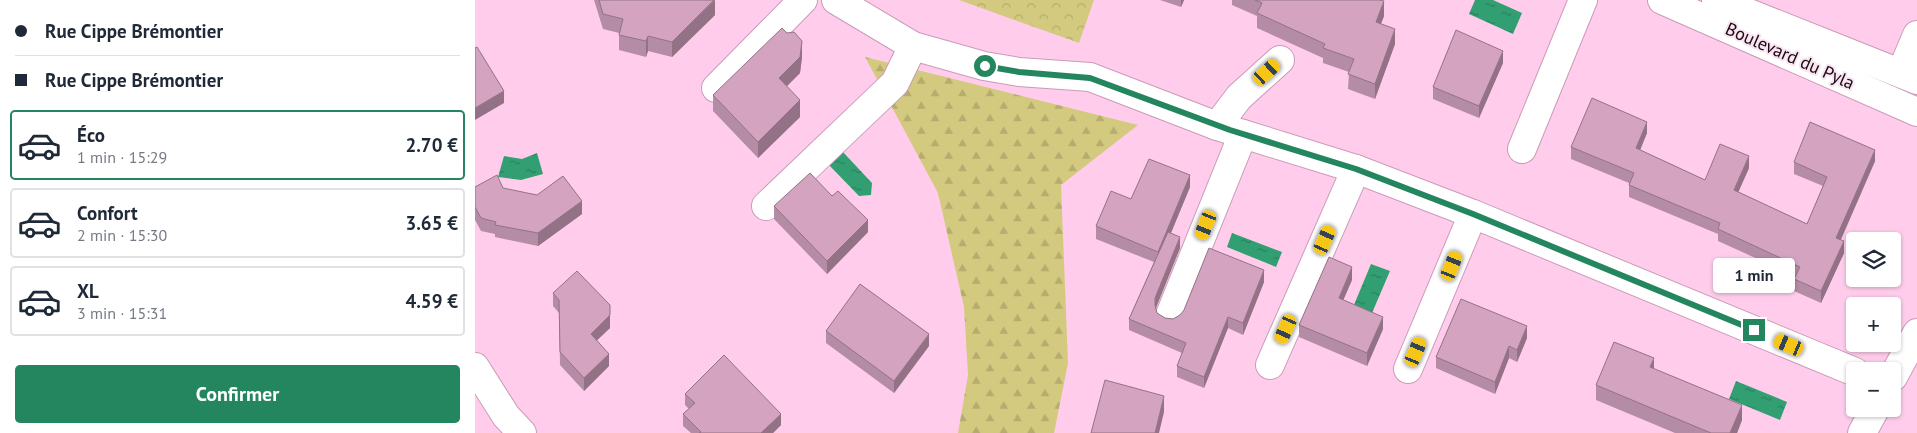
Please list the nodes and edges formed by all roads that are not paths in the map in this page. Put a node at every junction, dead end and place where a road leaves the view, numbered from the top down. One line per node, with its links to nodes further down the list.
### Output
1 (803, 0): 10 (street)
2 (836, 0): 7 (street)
3 (1583, 0): 14 (street)
4 (1662, 0): 11 (street, Boulevard du Pyla)
5 (1716, 0): 9 (street, Boulevard du Pyla)
6 (1917, 35): 9 (street)
7 (913, 46): 12 (street); 16 (street)
8 (1280, 60): 12 (street)
9 (1909, 76)
10 (716, 88)
11 (1917, 112)
12 (1217, 126): 13 (street)
13 (1243, 134): 15 (street); 18 (street)
14 (1522, 149)
15 (1356, 169): 17 (street); 21 (street)
16 (766, 206)
17 (1473, 214): 23 (street); 24 (street)
18 (1170, 315)
19 (1917, 333): 20 (street)
20 (1901, 362)
21 (1270, 365)
22 (475, 367): 26 (street)
23 (1846, 368)
24 (1408, 369)
25 (1871, 417): 27 (street)
26 (522, 433)
27 (1862, 433)

